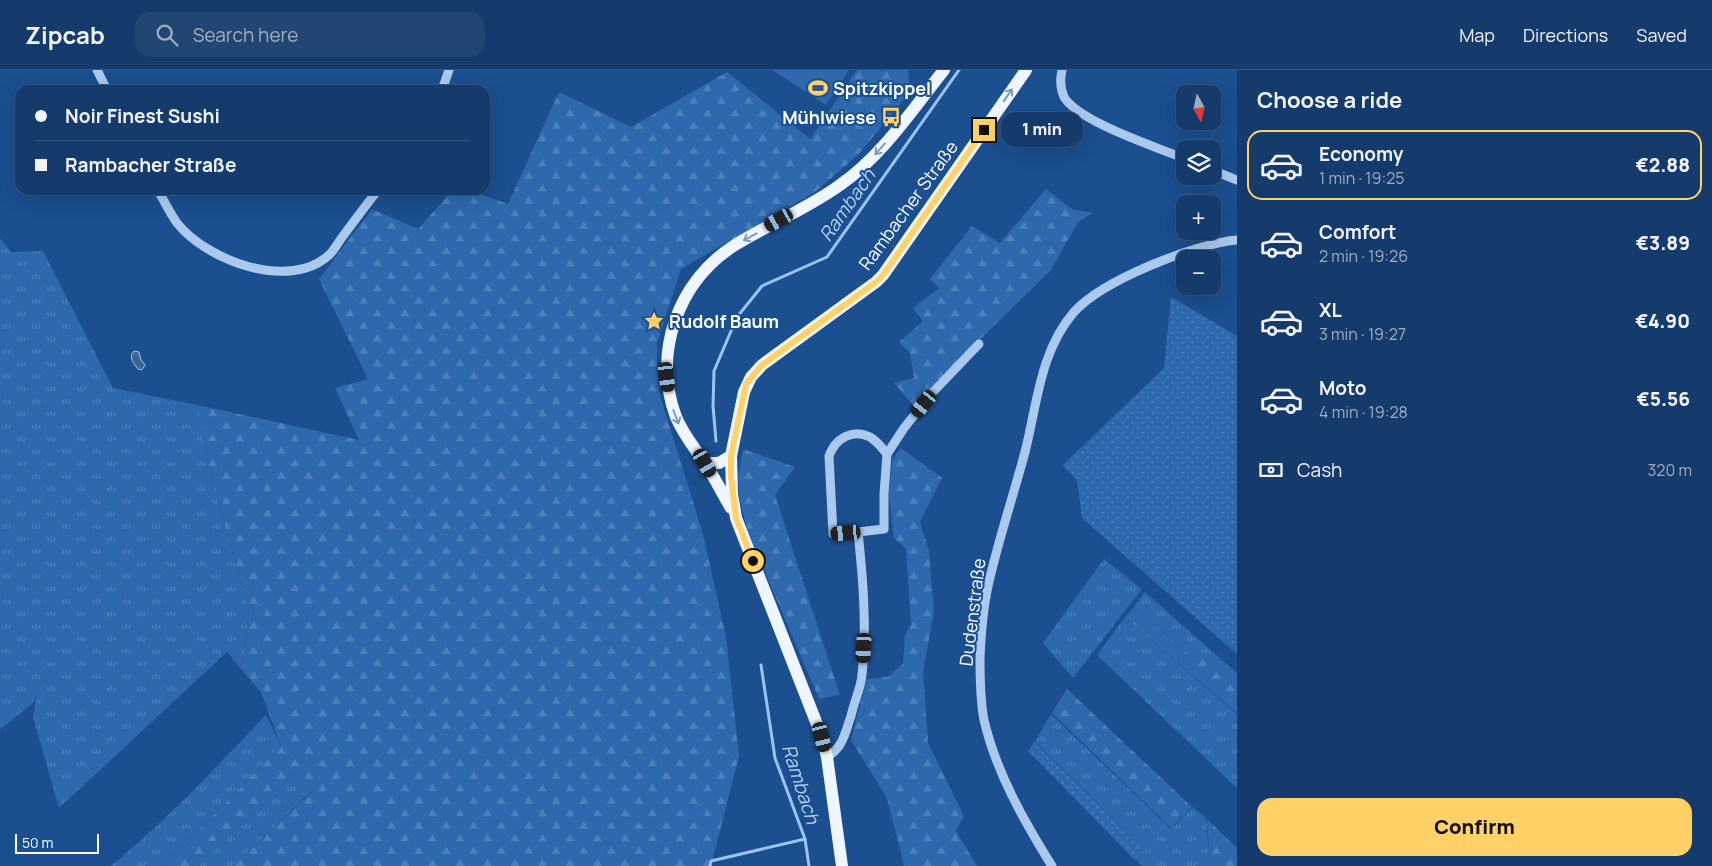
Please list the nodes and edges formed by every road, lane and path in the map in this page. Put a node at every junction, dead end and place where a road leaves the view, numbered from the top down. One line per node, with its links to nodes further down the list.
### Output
1 (97, 70): 6 (street)
2 (449, 70): 7 (street)
3 (944, 70): 17 (main road, one-way to 17)
4 (1026, 70): 16 (main road, Rambacher Straße, one-way to 4)
5 (1062, 70): 8 (street)
6 (104, 85)
7 (444, 85)
8 (1176, 155)
9 (1221, 174): 10 (street)
10 (1237, 180)
11 (161, 195): 12 (street)
12 (374, 195)
13 (1237, 240): 22 (street, Dudenstraße)
14 (979, 344): 15 (street)
15 (887, 454): 19 (street); 19 (street)
16 (731, 456): 17 (main road); 18 (main road, Rambacher Straße)
17 (705, 463): 18 (main road)
18 (736, 518): 20 (main road, Rambacher Straße)
19 (858, 532): 20 (street)
20 (827, 757): 21 (main road, Rambacher Straße)
21 (842, 866)
22 (1052, 866)

